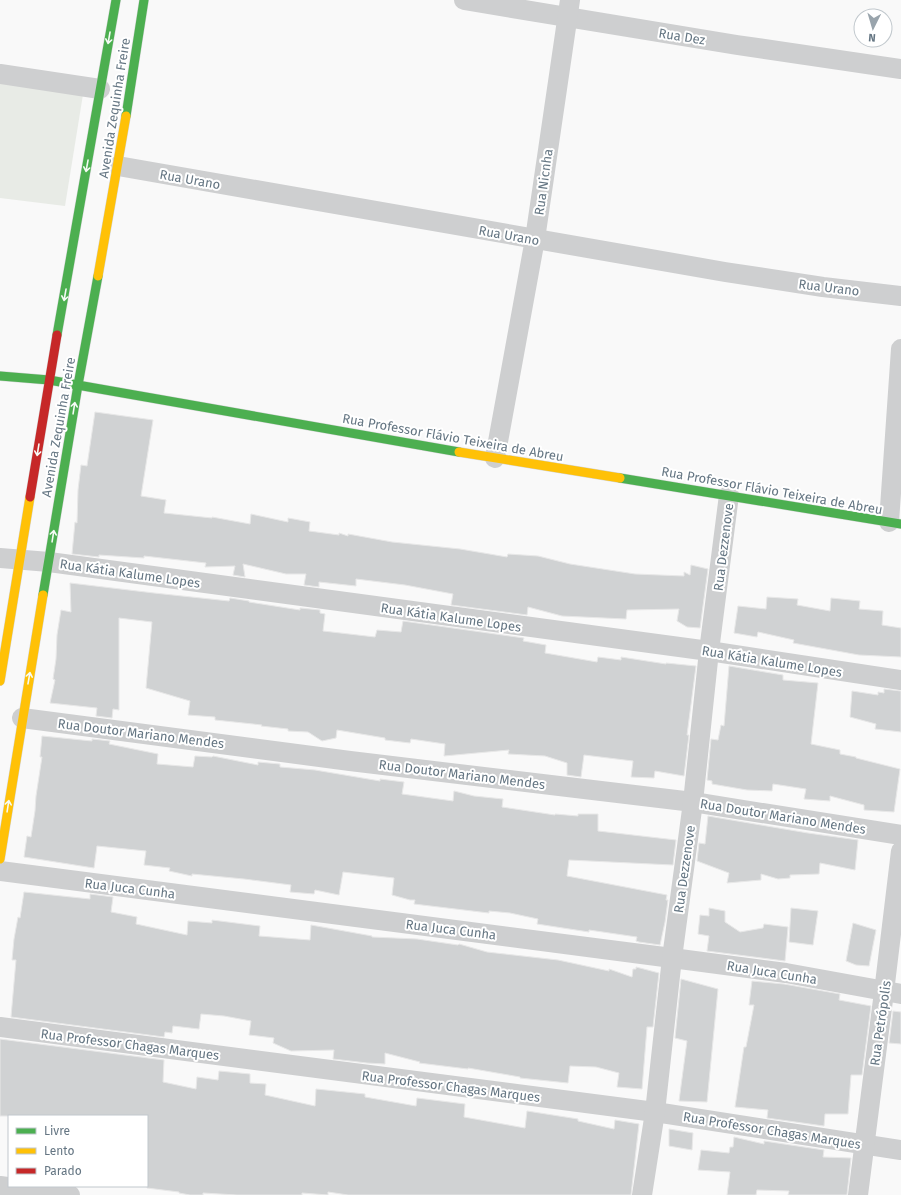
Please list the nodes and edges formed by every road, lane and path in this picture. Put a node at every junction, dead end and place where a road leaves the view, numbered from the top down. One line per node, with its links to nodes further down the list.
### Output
1 (116, 0): 7 (main road, Avenida Zequinha Freire, one-way to 7)
2 (144, 0): 8 (main road, Avenida Zequinha Freire)
3 (464, 0): 4 (street, Rua Dez)
4 (568, 9): 5 (street, Rua Dez); 9 (street, Rua Nicnha)
5 (901, 69)
6 (0, 74): 7 (street)
7 (100, 89): 13 (main road, Avenida Zequinha Freire, one-way to 13)
8 (118, 166): 9 (street, Rua Urano); 14 (main road, Avenida Zequinha Freire)
9 (535, 240): 10 (street, Rua Urano); 15 (street, Rua Nicnha)
10 (901, 296)
11 (901, 349): 17 (street)
12 (0, 376): 13 (main road, Rua Professor Flávio Teixeira de Abreu)
13 (49, 380): 14 (main road, Rua Professor Flávio Teixeira de Abreu); 19 (main road, Avenida Zequinha Freire, one-way to 19)
14 (78, 385): 15 (main road, Rua Professor Flávio Teixeira de Abreu); 20 (main road, Avenida Zequinha Freire, one-way to 14)
15 (495, 458): 16 (main road, Rua Professor Flávio Teixeira de Abreu)
16 (729, 495): 17 (main road, Rua Professor Flávio Teixeira de Abreu); 21 (street, Rua Dezzenove)
17 (895, 523)
18 (0, 558): 19 (street, Rua Kátia Kalume Lopes)
19 (20, 560): 20 (street, Rua Kátia Kalume Lopes); 23 (main road, Avenida Zequinha Freire)
20 (49, 562): 21 (street, Rua Kátia Kalume Lopes); 24 (main road, Avenida Zequinha Freire, one-way to 20)
21 (709, 651): 22 (street, Rua Kátia Kalume Lopes); 25 (street, Rua Dezzenove)
22 (901, 680)
23 (0, 681)
24 (22, 718): 25 (street, Rua Doutor Mariano Mendes); 28 (main road, Avenida Zequinha Freire, one-way to 24)
25 (693, 802): 26 (street, Rua Doutor Mariano Mendes); 30 (street, Rua Dezzenove)
26 (901, 835)
27 (901, 851): 31 (street, Rua Petrópolis)
28 (0, 859)
29 (0, 871): 30 (street, Rua Juca Cunha)
30 (672, 958): 31 (street, Rua Juca Cunha); 33 (street, Rua Dezzenove)
31 (893, 993): 34 (street, Rua Petrópolis)
32 (0, 1028): 33 (street, Rua Professor Chagas Marques)
33 (655, 1112): 34 (street, Rua Professor Chagas Marques); 38 (street, Rua Dezzenove)
34 (863, 1145): 35 (street, Rua Professor Chagas Marques); 39 (street, Rua Petrópolis)
35 (901, 1150)
36 (0, 1186): 37 (street)
37 (70, 1195)
38 (642, 1195)
39 (858, 1195)

